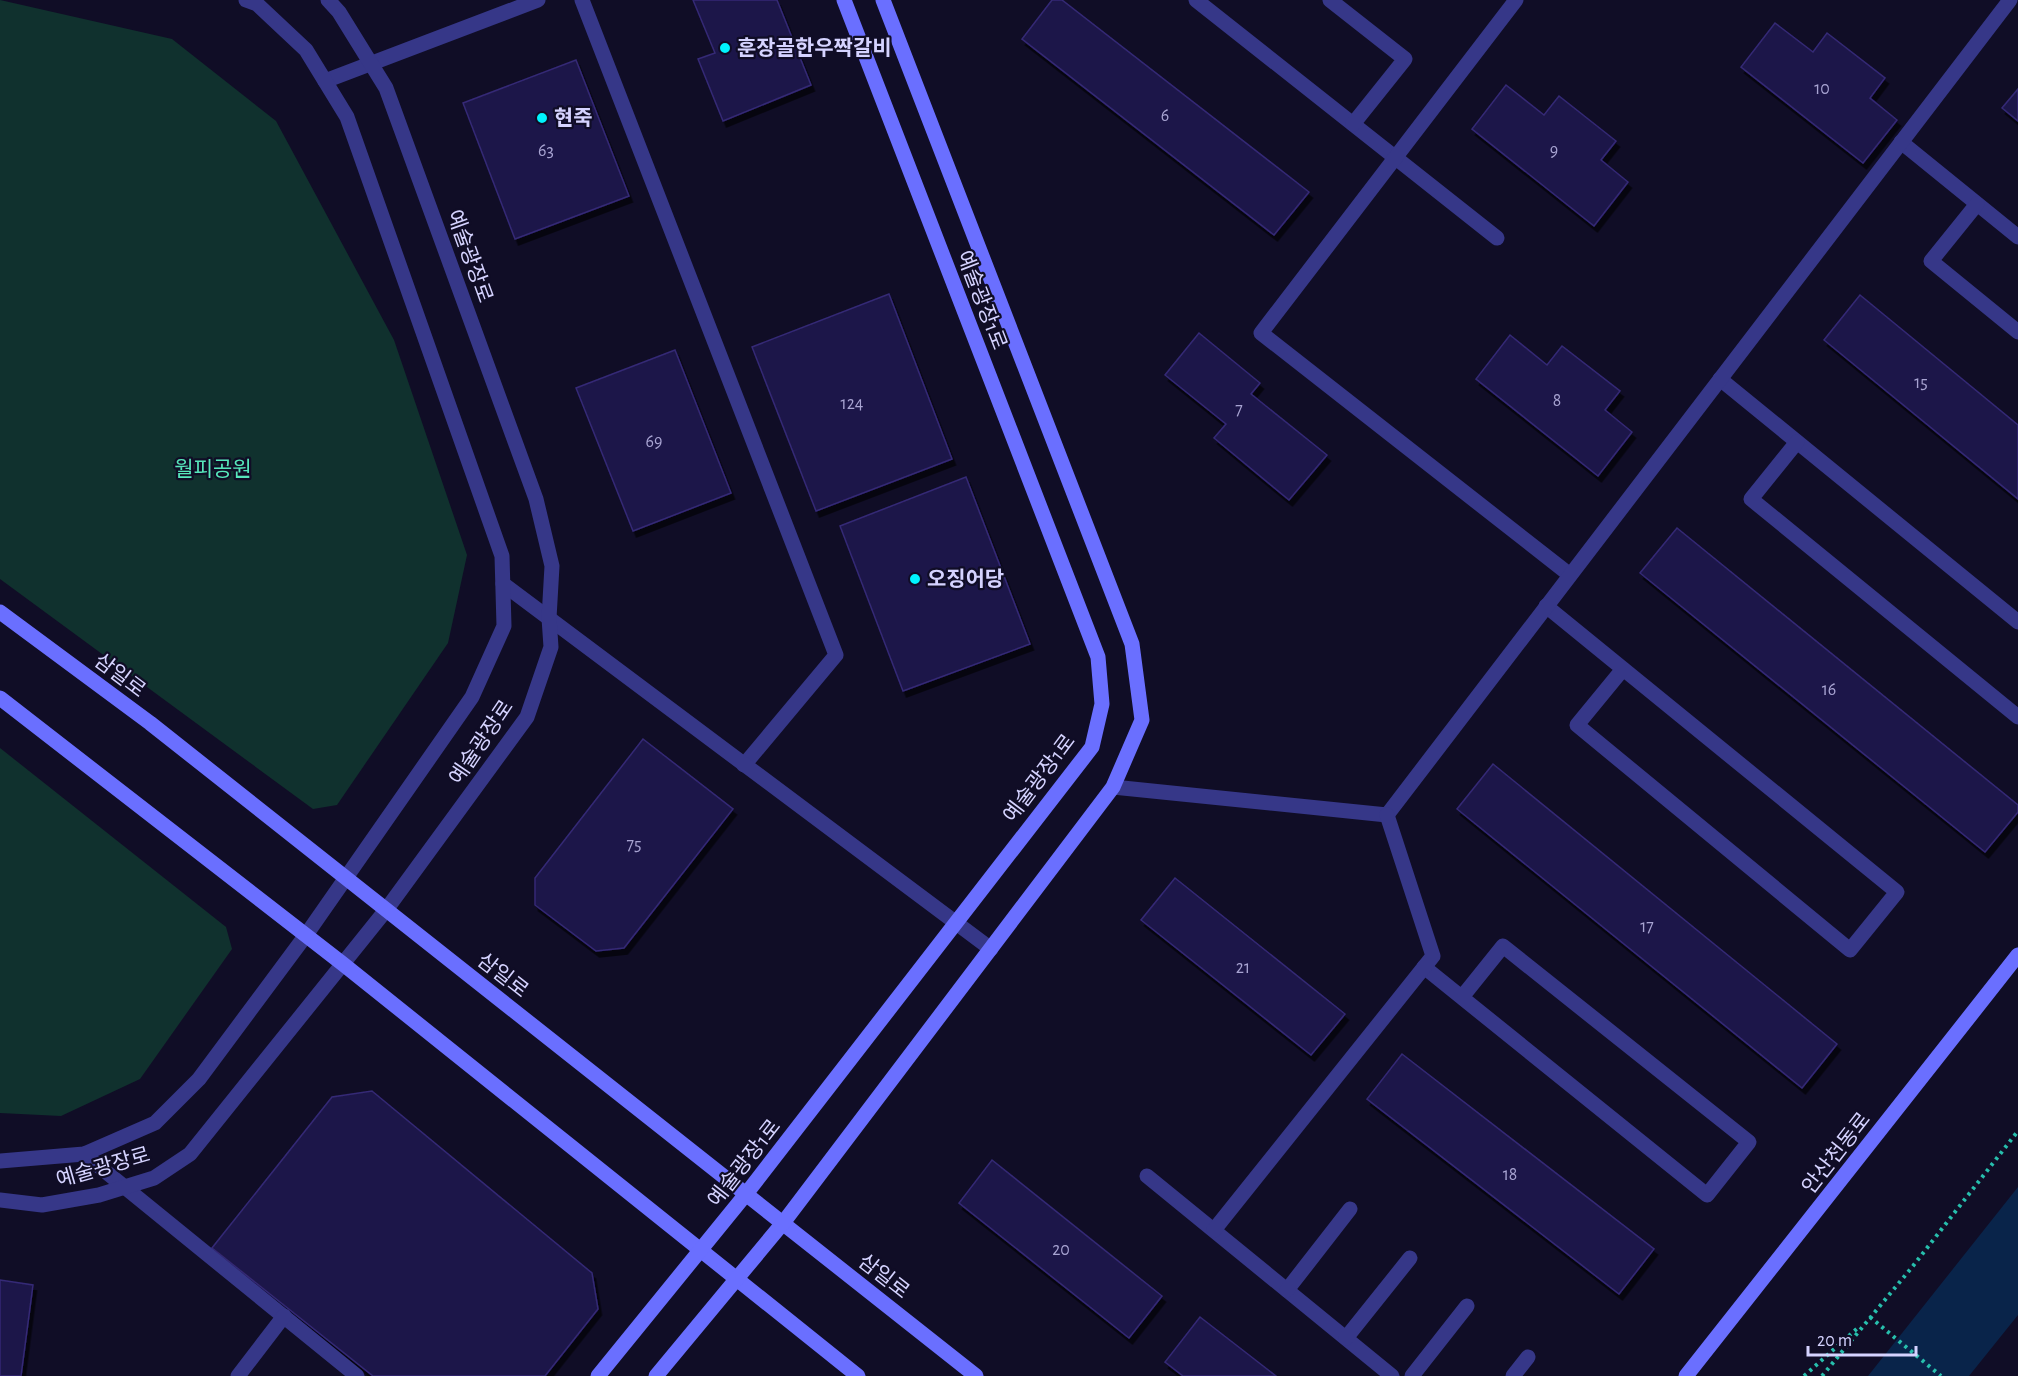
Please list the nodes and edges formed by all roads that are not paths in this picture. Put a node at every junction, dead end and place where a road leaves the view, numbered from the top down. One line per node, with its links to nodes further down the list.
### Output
1 (246, 0): 12 (street, 예술광장로)
2 (328, 0): 11 (street, 예술광장로)
3 (538, 0): 11 (street)
4 (582, 0): 31 (street)
5 (844, 0): 36 (street, 예술광장1로)
6 (883, 0): 32 (street, 예술광장1로)
7 (1196, 0): 13 (street)
8 (1330, 0): 13 (street)
9 (1516, 0): 15 (street)
10 (2010, 0): 14 (street)
11 (372, 64): 12 (street); 26 (street, 예술광장로)
12 (325, 81): 23 (street, 예술광장로)
13 (1353, 124): 15 (street)
14 (1901, 142): 16 (street); 20 (street)
15 (1395, 157): 18 (street); 22 (street)
16 (1977, 204): 17 (street); 19 (street)
17 (2018, 237)
18 (1497, 238)
19 (2018, 332)
20 (1720, 379): 21 (street); 22 (street)
21 (1797, 442): 27 (street); 30 (street)
22 (1570, 575): 24 (street)
23 (503, 584): 26 (street); 34 (street, 예술광장로)
24 (1546, 606): 28 (street); 33 (street)
25 (0, 612): 34 (street, 삼일로)
26 (549, 618): 31 (street); 35 (street, 예술광장로)
27 (2018, 622)
28 (1623, 669): 28 (street)
29 (0, 698): 37 (street)
30 (2018, 717)
31 (744, 765): 36 (street)
32 (1113, 787): 33 (street); 38 (street, 예술광장1로)
33 (1387, 815): 41 (street)
34 (346, 879): 35 (street, 삼일로); 37 (street, 예술광장로)
35 (386, 910): 40 (street, 예술광장로); 47 (street, 삼일로)
36 (956, 923): 38 (street); 47 (street, 예술광장1로)
37 (306, 935): 40 (street); 43 (street, 예술광장로)
38 (991, 949): 50 (street, 예술광장1로)
39 (2018, 955): 69 (street, 안산천동로)
40 (343, 964): 46 (street, 예술광장로); 52 (street)
41 (1424, 967): 42 (street); 51 (street)
42 (1462, 997): 42 (street)
43 (84, 1154): 44 (street, 예술광장로); 46 (street)
44 (0, 1161)
45 (1147, 1176): 51 (street)
46 (124, 1186): 48 (street, 예술광장로); 57 (street)
47 (746, 1194): 50 (street, 삼일로); 52 (street, 예술광장1로)
48 (0, 1200)
49 (1350, 1209): 55 (street)
50 (783, 1223): 54 (street, 예술광장1로); 65 (street, 삼일로)
51 (1214, 1230): 55 (street)
52 (702, 1251): 54 (street); 62 (street, 예술광장1로)
53 (1410, 1258): 58 (street)
54 (738, 1280): 63 (street, 예술광장1로); 64 (street)
55 (1287, 1290): 58 (street)
56 (1467, 1306): 67 (street)
57 (284, 1316): 60 (street); 61 (street)
58 (1346, 1338): 66 (street)
59 (1528, 1357): 68 (street)
60 (238, 1376)
61 (357, 1376)
62 (598, 1376)
63 (656, 1376)
64 (858, 1376)
65 (976, 1376)
66 (1392, 1376)
67 (1412, 1376)
68 (1513, 1376)
69 (1686, 1376)

